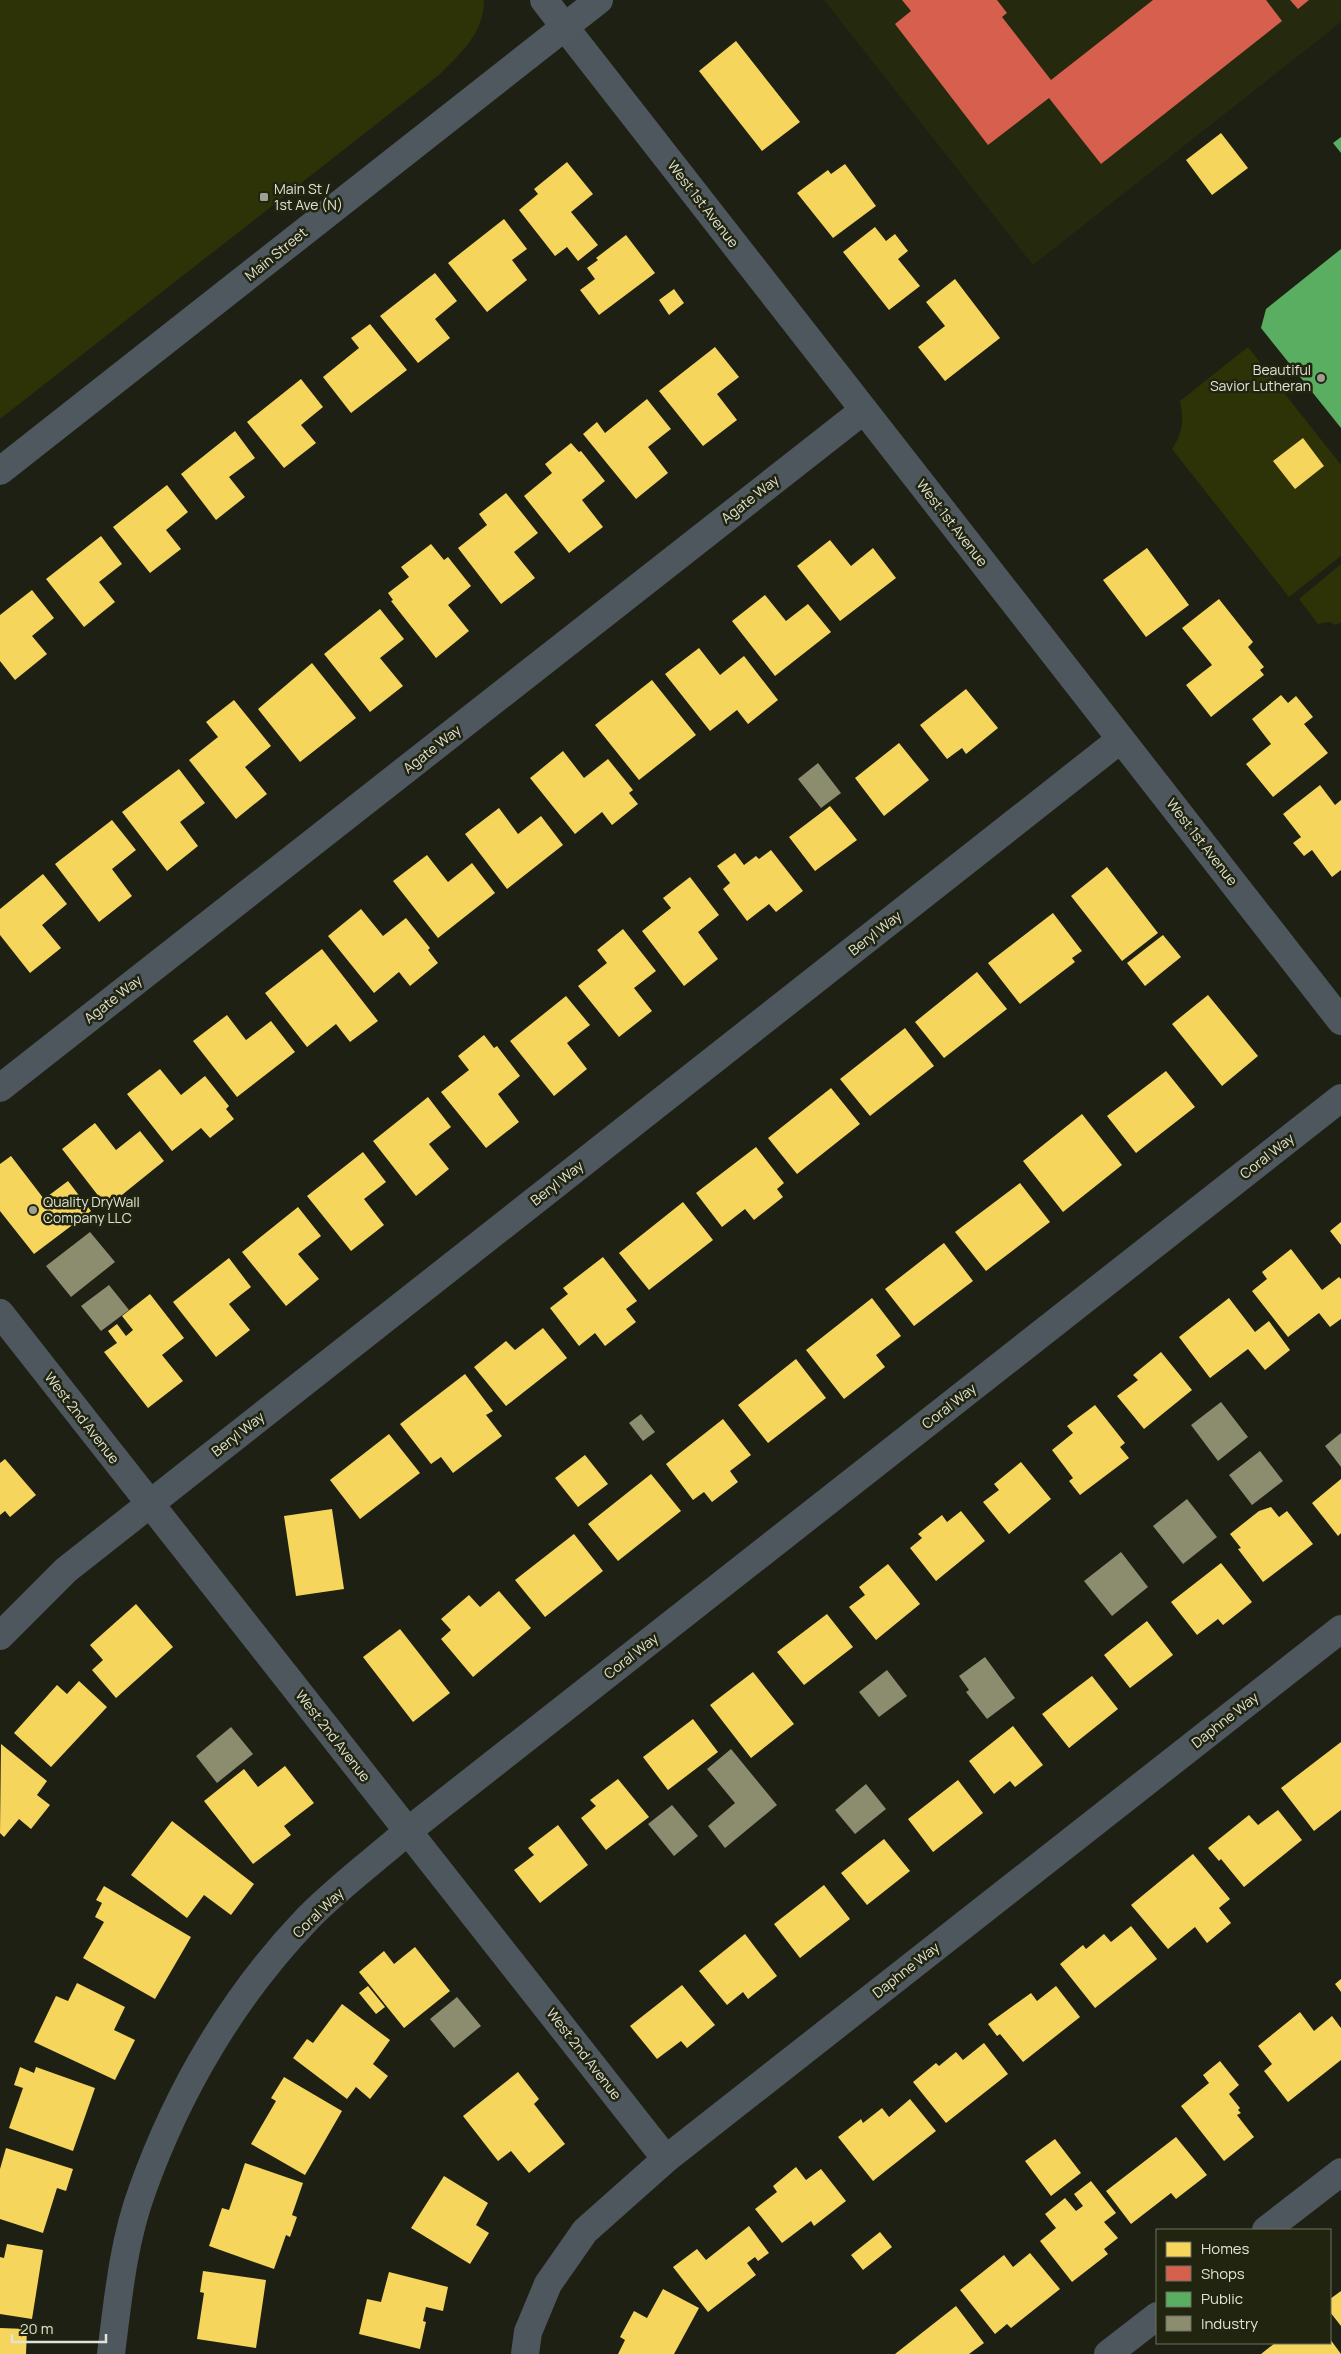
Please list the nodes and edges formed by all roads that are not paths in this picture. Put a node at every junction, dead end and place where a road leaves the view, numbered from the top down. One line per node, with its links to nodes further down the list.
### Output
1 (544, 0): 3 (main road)
2 (599, 0): 3 (main road, Main Street)
3 (564, 26): 4 (street, West 1st Avenue); 5 (main road, Main Street)
4 (864, 410): 6 (street, West 1st Avenue); 8 (street, Agate Way)
5 (0, 471)
6 (1121, 739): 7 (street, West 1st Avenue); 11 (street, Beryl Way)
7 (1341, 1021)
8 (0, 1088)
9 (1341, 1098): 14 (street, Coral Way)
10 (0, 1313): 11 (street, West 2nd Avenue)
11 (150, 1503): 13 (street, Beryl Way); 14 (street, West 2nd Avenue)
12 (1341, 1629): 15 (street, Daphne Way)
13 (0, 1636)
14 (408, 1831): 15 (street, West 2nd Avenue); 19 (street, Coral Way)
15 (666, 2159): 20 (street, Daphne Way)
16 (1341, 2172): 17 (street)
17 (1267, 2229)
18 (1156, 2317): 21 (street)
19 (111, 2354)
20 (525, 2354)
21 (1108, 2354)

